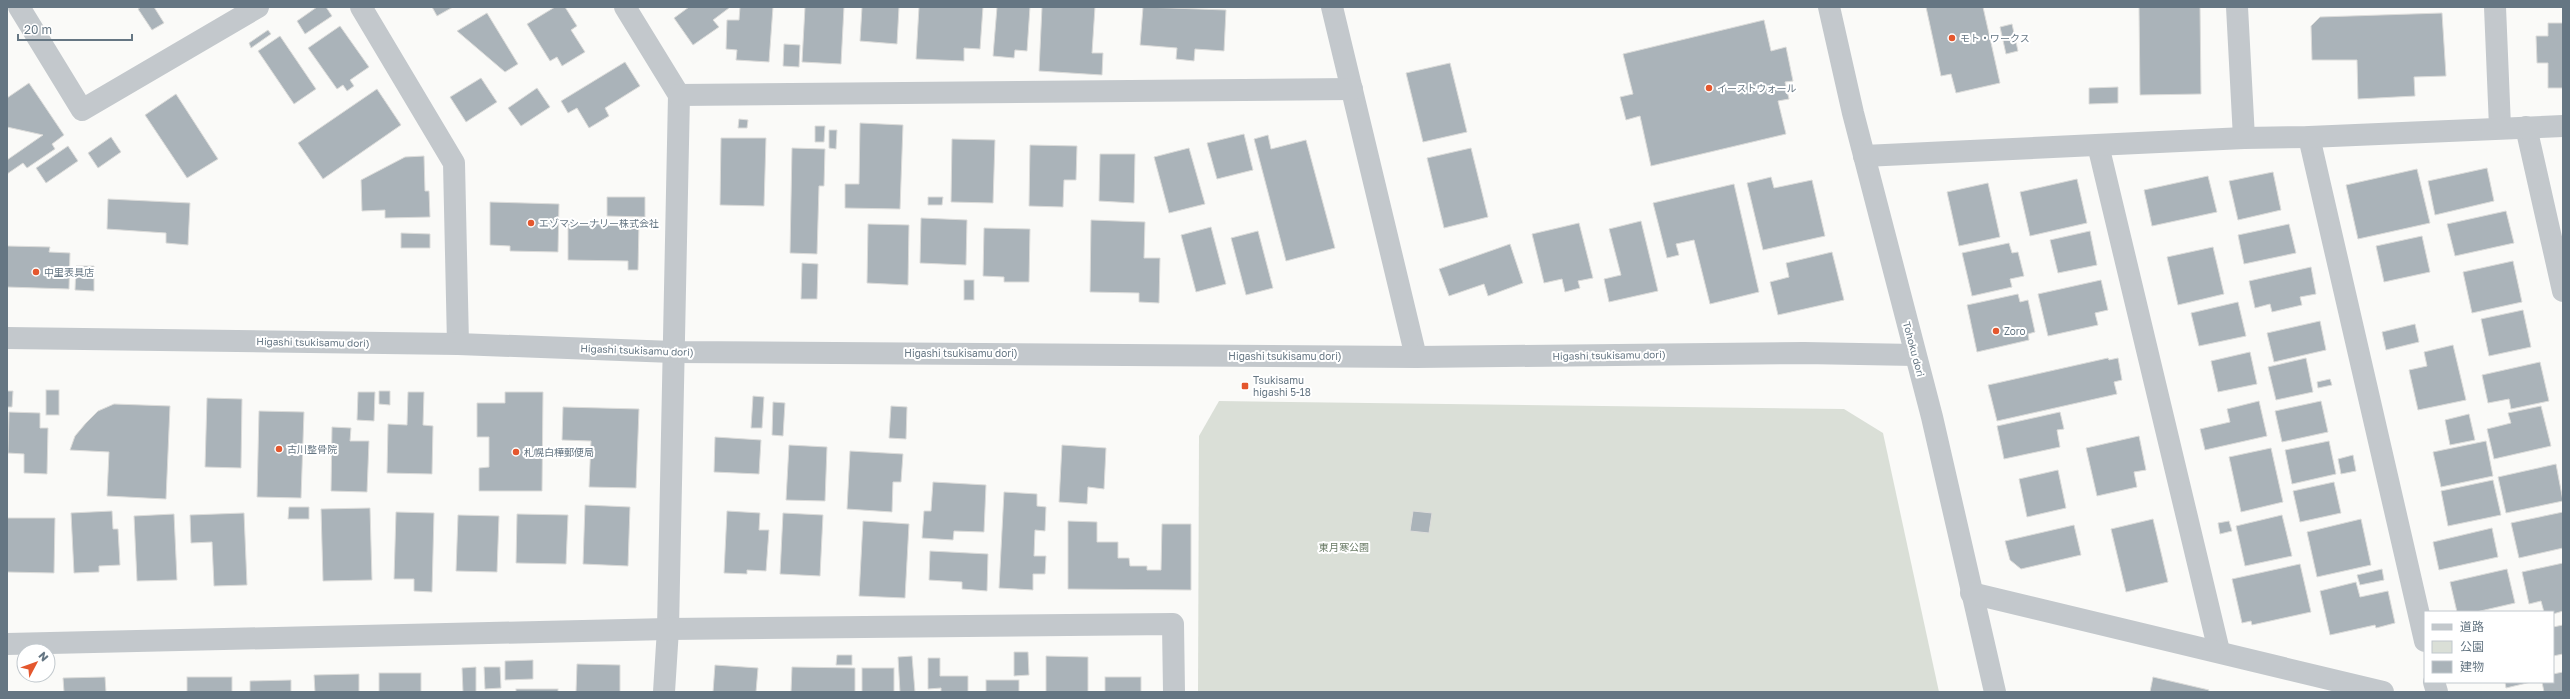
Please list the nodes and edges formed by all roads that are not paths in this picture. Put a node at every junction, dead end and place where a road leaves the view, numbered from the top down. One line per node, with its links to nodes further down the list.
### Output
1 (19, 7): 2 (street)
2 (258, 7)
3 (361, 7): 20 (street)
4 (625, 7): 10 (street)
5 (1332, 7): 9 (street)
6 (1829, 7): 17 (street, Tohoku dori)
7 (2237, 7): 15 (street)
8 (2495, 7): 12 (street)
9 (1352, 89): 10 (street); 23 (street)
10 (679, 95): 21 (street)
11 (2563, 126): 13 (street)
12 (2500, 127): 13 (street); 14 (street)
13 (2526, 127): 18 (street)
14 (2309, 137): 15 (street); 26 (street)
15 (2244, 138): 16 (street)
16 (2098, 145): 17 (street); 28 (street)
17 (1864, 156): 22 (street, Tohoku dori)
18 (2563, 291)
19 (7, 338): 20 (street, Higashi tsukisamu dori))
20 (458, 344): 21 (street, Higashi tsukisamu dori))
21 (674, 352): 23 (street, Higashi tsukisamu dori)); 25 (street)
22 (1915, 355): 23 (street, Higashi tsukisamu dori)); 24 (street, Tohoku dori)
23 (1416, 357)
24 (1971, 592): 28 (street); 31 (street, Tohoku dori)
25 (668, 629): 27 (street); 29 (street); 30 (street)
26 (2424, 637)
27 (7, 644)
28 (2219, 651): 32 (street)
29 (664, 692)
30 (1174, 692)
31 (1995, 692)
32 (2383, 692)

